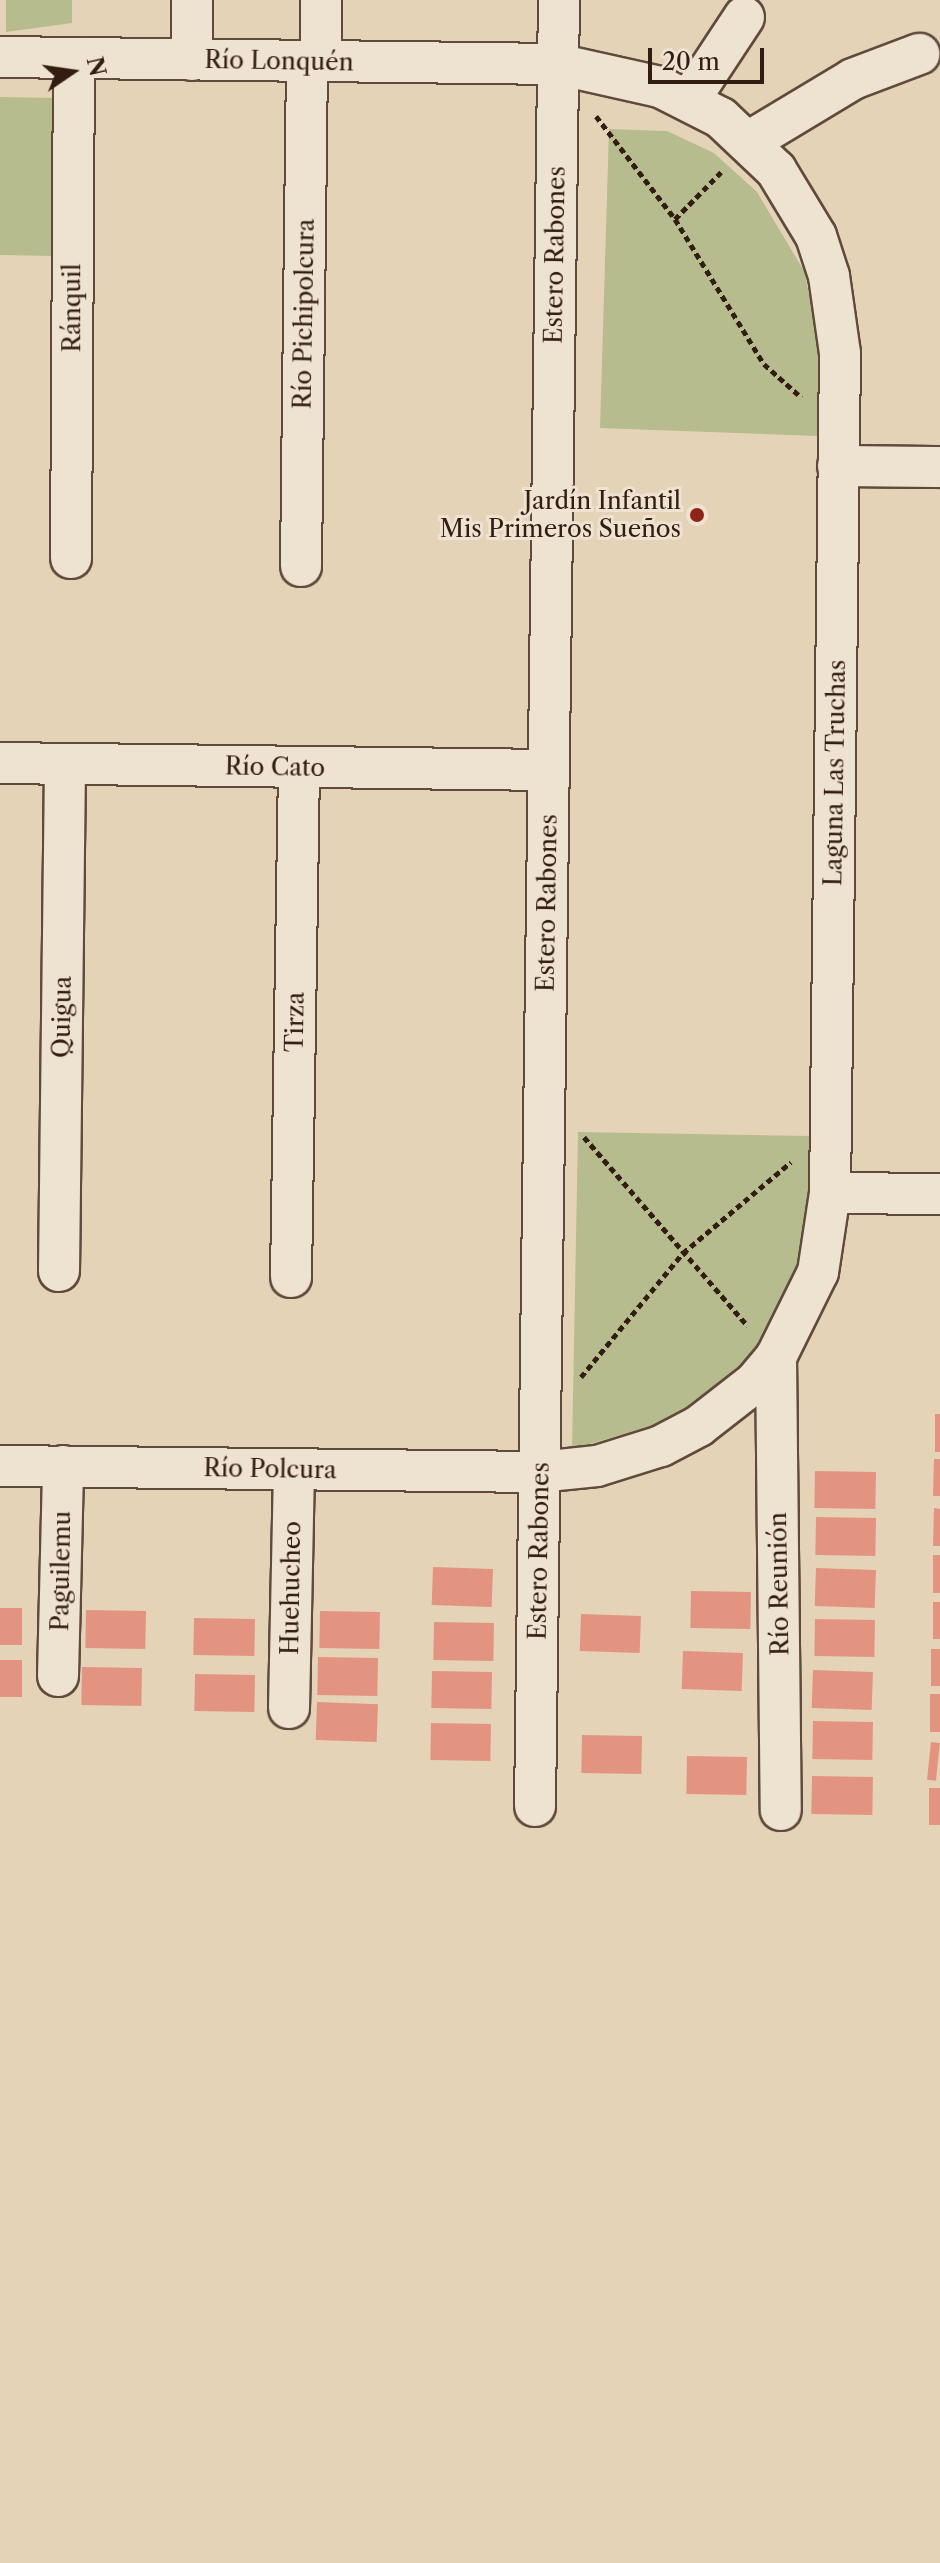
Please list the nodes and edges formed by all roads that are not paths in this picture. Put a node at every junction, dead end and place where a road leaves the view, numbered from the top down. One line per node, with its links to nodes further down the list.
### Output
1 (192, 0): 8 (street)
2 (321, 0): 9 (street, Río Pichipolcura)
3 (559, 0): 10 (street, Estero Rabones)
4 (744, 17): 11 (street)
5 (919, 54): 12 (street)
6 (0, 57): 7 (street, Río Lonquén)
7 (74, 58): 8 (street, Río Lonquén); 15 (street, Ránquil)
8 (192, 60): 9 (street, Río Lonquén)
9 (314, 61): 10 (street, Río Lonquén); 16 (street, Río Pichipolcura)
10 (557, 64): 11 (street, Laguna Las Truchas); 20 (street, Estero Rabones)
11 (690, 99): 12 (street, Laguna Las Truchas)
12 (750, 141): 13 (street, Laguna Las Truchas)
13 (838, 448): 14 (street); 21 (street, Laguna Las Truchas)
14 (940, 467)
15 (71, 558)
16 (301, 566)
17 (0, 763): 18 (street, Río Cato)
18 (65, 764): 19 (street, Río Cato); 23 (street, Quigua)
19 (299, 767): 20 (street, Río Cato); 24 (street, Tirza)
20 (549, 770): 29 (street, Estero Rabones)
21 (830, 1193): 22 (street); 25 (street, Laguna Las Truchas)
22 (940, 1194)
23 (59, 1271)
24 (291, 1277)
25 (776, 1357): 29 (street, Laguna Las Truchas); 33 (street, Río Reunión)
26 (0, 1466): 27 (street, Río Polcura)
27 (63, 1466): 28 (street, Río Polcura); 30 (street, Paguilemu)
28 (294, 1469): 29 (street, Río Polcura); 31 (street, Huehucheo)
29 (540, 1472): 32 (street, Estero Rabones)
30 (58, 1676)
31 (289, 1708)
32 (535, 1806)
33 (781, 1810)

